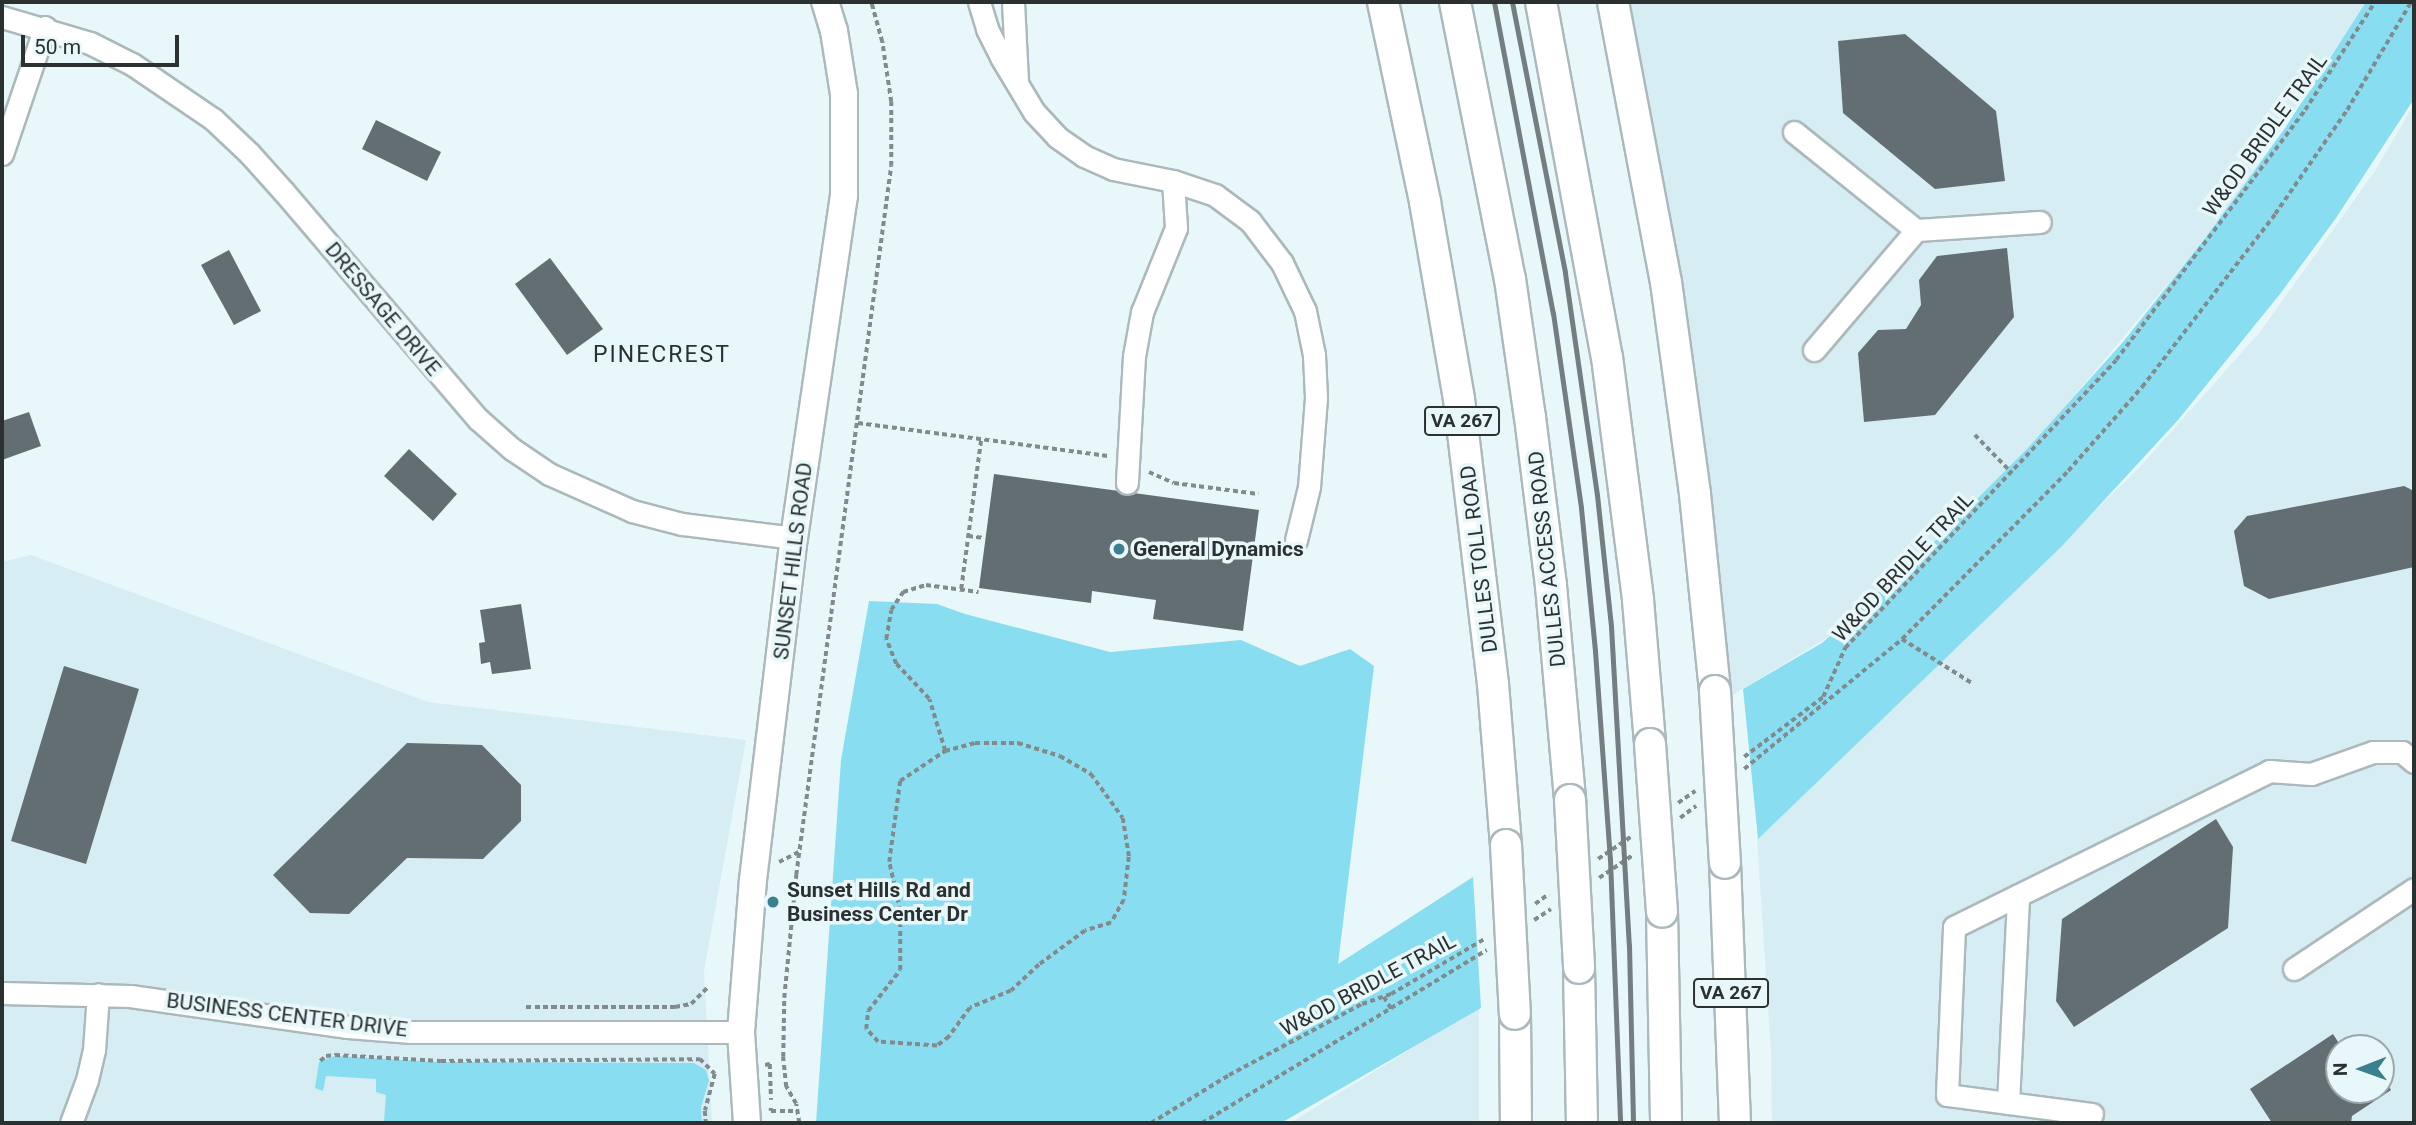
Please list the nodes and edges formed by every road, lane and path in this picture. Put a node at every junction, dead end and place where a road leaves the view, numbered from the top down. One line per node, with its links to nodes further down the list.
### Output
1 (825, 2): 27 (main road, SUNSET HILLS ROAD)
2 (871, 2): 20 (path)
3 (979, 2): 13 (street)
4 (1013, 2): 13 (street)
5 (1382, 2): 75 (highway, DULLES TOLL ROAD / VA 267, bridge)
6 (1455, 2): 76 (highway, DULLES ACCESS ROAD, bridge)
7 (1541, 2): 77 (highway, bridge)
8 (1612, 2): 78 (highway, VA 267, bridge)
9 (2375, 2): 24 (path, W&OD BRIDLE TRAIL)
10 (2411, 2): 32 (path)
11 (2, 17): 12 (street, DRESSAGE DRIVE)
12 (45, 27): 15 (street); 27 (street, DRESSAGE DRIVE)
13 (1017, 82): 16 (street)
14 (1794, 132): 18 (street)
15 (2, 155)
16 (1173, 181): 23 (street); 29 (street)
17 (2040, 222): 18 (street)
18 (1916, 230): 19 (street)
19 (1814, 350)
20 (858, 424): 22 (path); 67 (path)
21 (1975, 435): 24 (path)
22 (981, 439): 23 (path); 26 (path)
23 (1127, 473): 25 (path)
24 (2012, 473): 34 (path, W&OD BRIDLE TRAIL)
25 (1258, 494)
26 (968, 536): 28 (path); 30 (path)
27 (794, 538): 63 (main road, SUNSET HILLS ROAD)
28 (985, 538)
29 (1296, 540)
30 (961, 589): 31 (path); 36 (path)
31 (979, 592)
32 (1902, 639): 33 (path); 35 (path)
33 (1972, 683)
34 (1823, 697): 35 (path); 37 (path, W&OD BRIDLE TRAIL)
35 (1827, 703): 39 (path)
36 (945, 751): 36 (path)
37 (1739, 761)
38 (2414, 762): 50 (street)
39 (1735, 776)
40 (1705, 784): 42 (path)
41 (1703, 801): 43 (path)
42 (1672, 808)
43 (1671, 825)
44 (1638, 831): 46 (path)
45 (1639, 850): 47 (path)
46 (1594, 862)
47 (1597, 880)
48 (2414, 889): 56 (street)
49 (1549, 894): 52 (path)
50 (2018, 895): 66 (street); 66 (street)
51 (1557, 905): 53 (path)
52 (1527, 909)
53 (1523, 926)
54 (1493, 933): 60 (path, W&OD BRIDLE TRAIL)
55 (1490, 948): 62 (path)
56 (2294, 969)
57 (707, 988): 61 (path)
58 (2, 993): 59 (street, BUSINESS CENTER DRIVE)
59 (98, 994): 63 (street, BUSINESS CENTER DRIVE); 69 (street)
60 (1383, 997): 62 (path); 73 (path, W&OD BRIDLE TRAIL)
61 (526, 1007)
62 (1392, 1010): 74 (path)
63 (741, 1032): 71 (main road, SUNSET HILLS ROAD)
64 (320, 1061): 70 (path)
65 (762, 1065): 67 (path)
66 (2008, 1103): 68 (street)
67 (798, 1111): 72 (path)
68 (2092, 1114)
69 (71, 1123)
70 (706, 1123)
71 (747, 1123)
72 (799, 1123)
73 (1152, 1123)
74 (1202, 1123)
75 (1516, 1123)
76 (1582, 1123)
77 (1666, 1123)
78 (1735, 1123)

